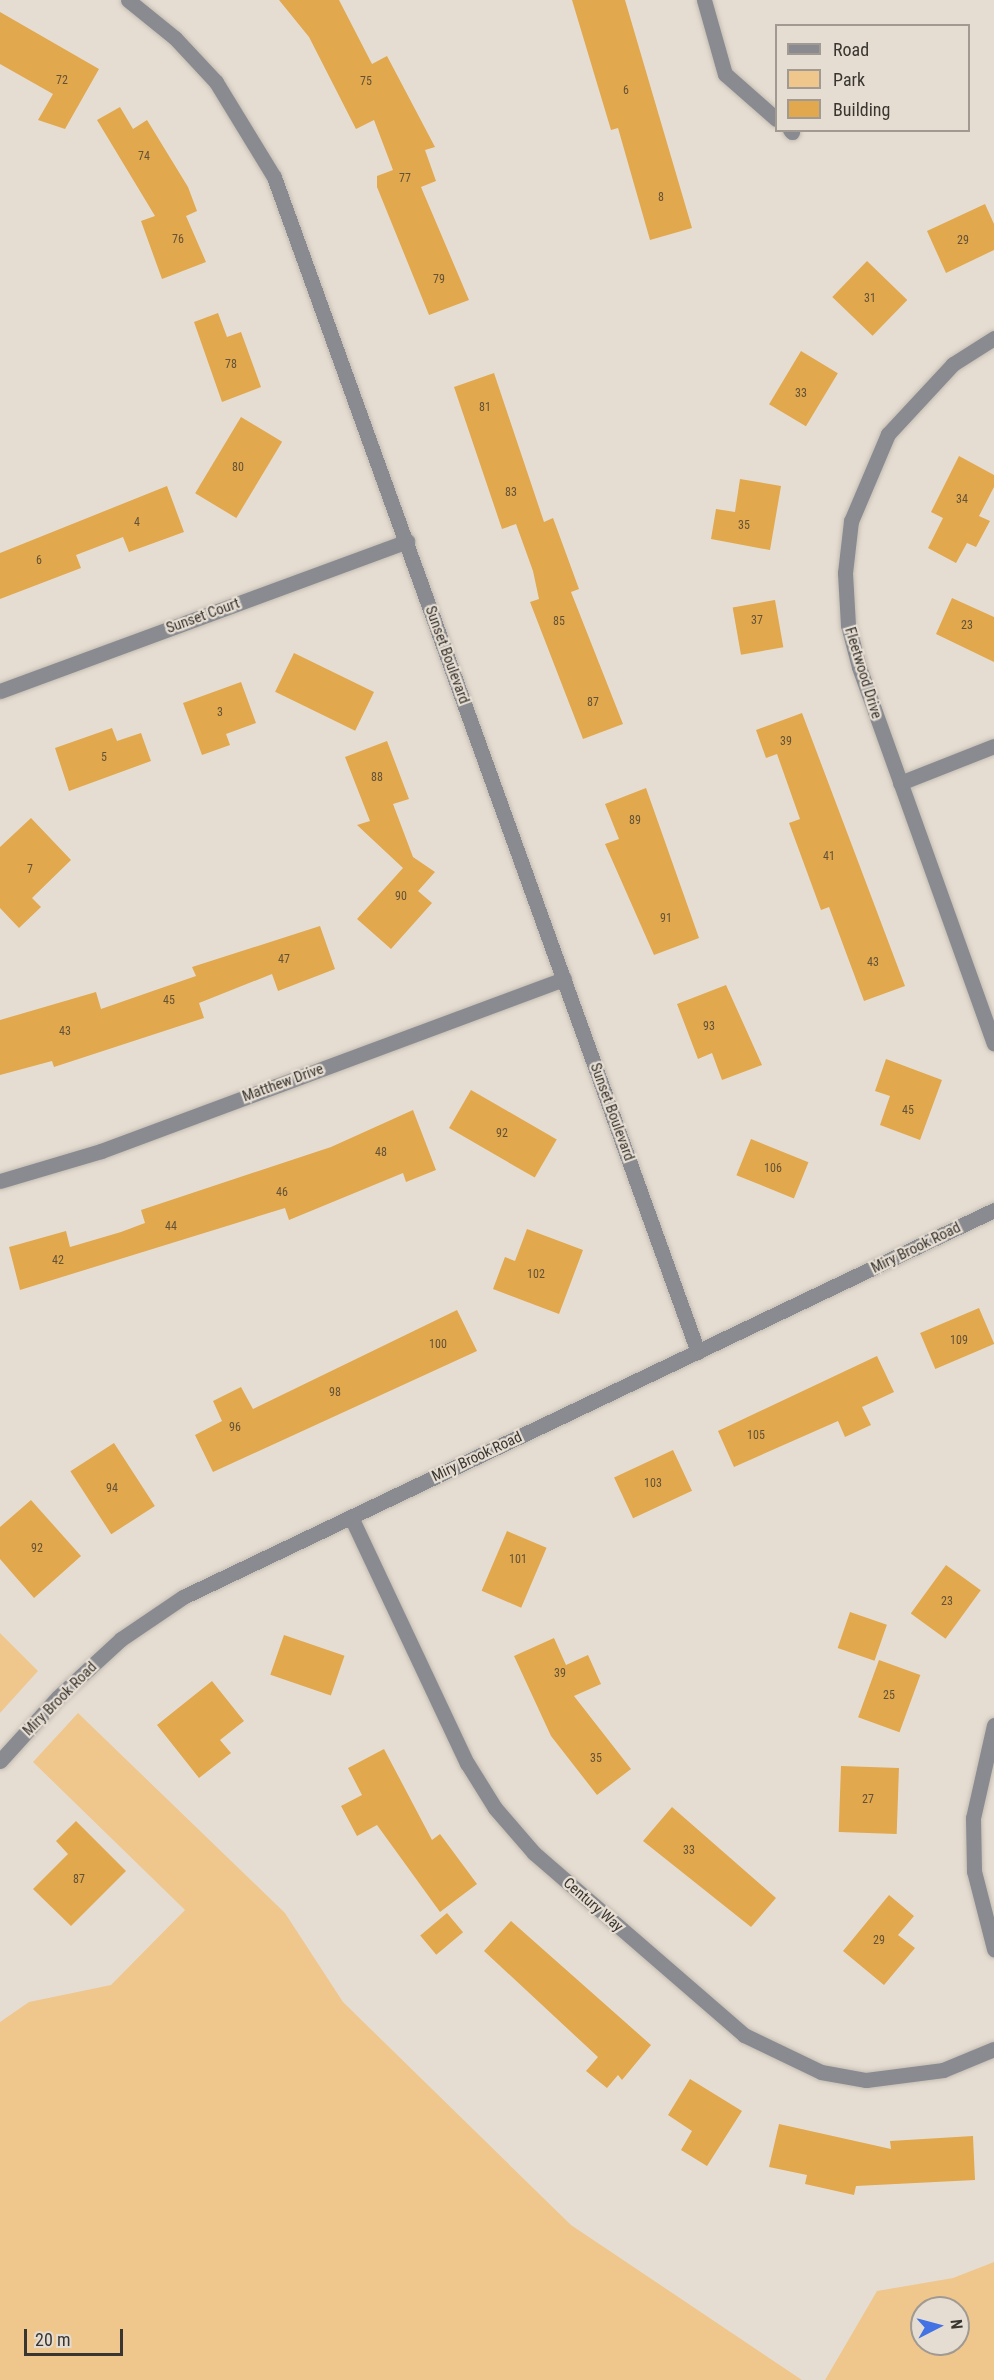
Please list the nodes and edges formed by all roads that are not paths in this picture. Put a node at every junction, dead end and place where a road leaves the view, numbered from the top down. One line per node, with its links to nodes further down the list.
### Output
1 (128, 0): 5 (street, Sunset Boulevard)
2 (704, 0): 3 (street)
3 (775, 116)
4 (994, 338): 8 (street, Fleetwood Drive)
5 (407, 541): 6 (street, Sunset Court); 9 (street, Sunset Boulevard)
6 (0, 691)
7 (994, 746): 8 (street)
8 (900, 783): 10 (street, Fleetwood Drive)
9 (564, 979): 11 (street, Matthew Drive); 13 (street, Sunset Boulevard)
10 (994, 1044)
11 (0, 1181)
12 (994, 1210): 13 (street, Miry Brook Road)
13 (698, 1352): 14 (street, Miry Brook Road)
14 (351, 1517): 16 (street, Miry Brook Road); 18 (street, Century Way)
15 (994, 1725): 17 (street)
16 (0, 1761)
17 (994, 1949)
18 (994, 2049)

